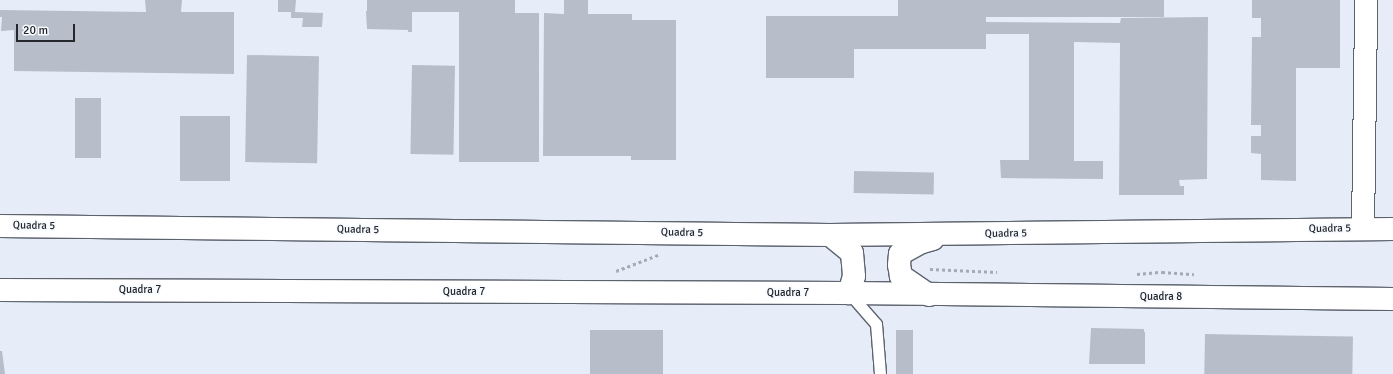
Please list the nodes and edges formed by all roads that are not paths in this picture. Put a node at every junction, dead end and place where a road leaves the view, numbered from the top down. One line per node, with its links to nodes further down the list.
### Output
1 (1366, 0): 3 (street)
2 (0, 226): 5 (street, Quadra 5)
3 (1363, 229): 4 (street, Quadra 5); 6 (street, Quadra 5)
4 (1393, 229)
5 (830, 235): 6 (street, Quadra 5); 8 (street)
6 (950, 235): 9 (street)
7 (0, 290): 8 (street, Quadra 7)
8 (849, 293): 9 (street, Quadra 7); 11 (lane)
9 (929, 295): 10 (street, Quadra 8)
10 (1393, 298)
11 (880, 374)

